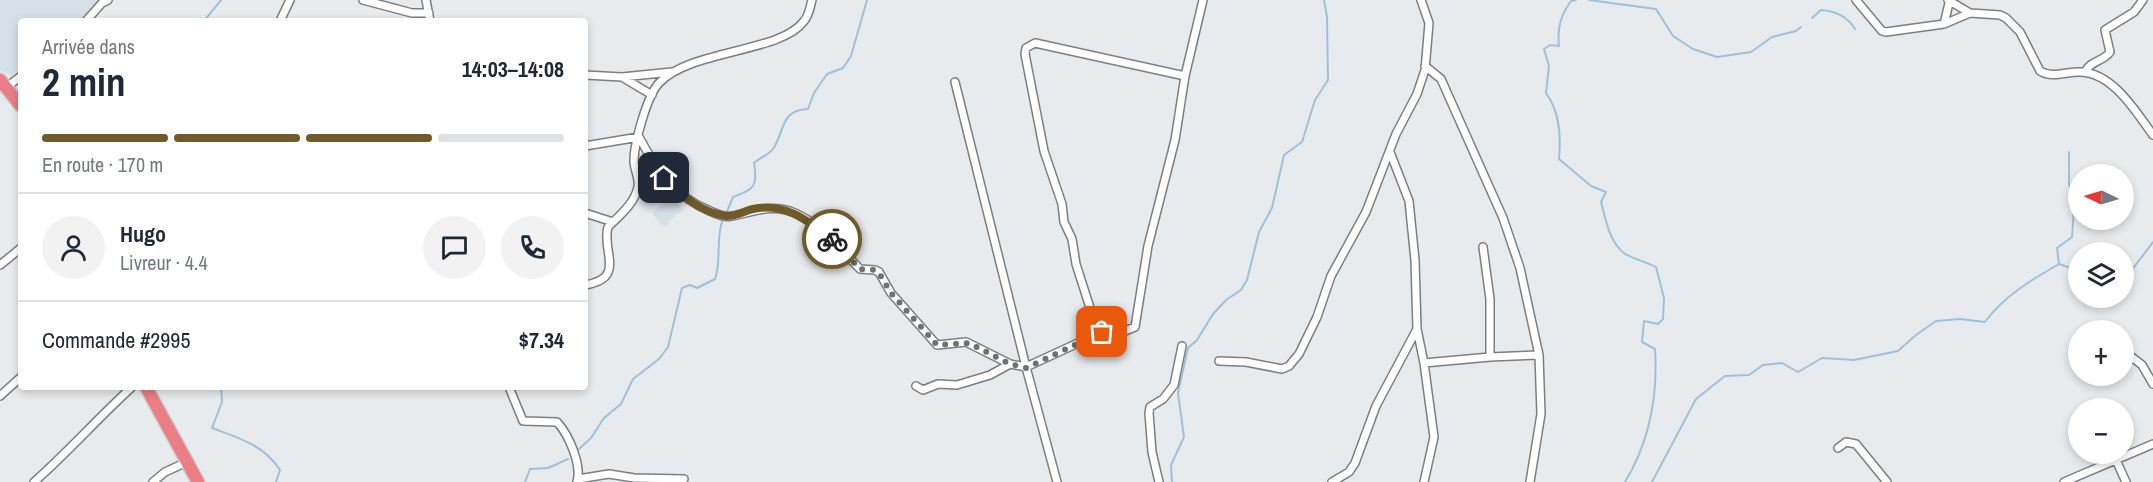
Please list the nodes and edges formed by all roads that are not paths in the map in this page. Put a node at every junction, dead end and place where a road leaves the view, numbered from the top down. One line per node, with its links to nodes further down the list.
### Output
1 (108, 0): 13 (street)
2 (290, 0): 14 (street)
3 (363, 0): 12 (street)
4 (426, 0): 12 (street)
5 (812, 0): 17 (street)
6 (1203, 0): 20 (street)
7 (1421, 0): 16 (street)
8 (1856, 0): 15 (street)
9 (2144, 0): 18 (street)
10 (1948, 1): 11 (street); 15 (street)
11 (1970, 13): 15 (street); 18 (street)
12 (430, 17)
13 (89, 18)
14 (281, 18)
15 (1944, 24)
16 (1425, 66): 30 (street); 40 (street)
17 (674, 72): 22 (street); 25 (street)
18 (2085, 72): 27 (street)
19 (588, 75): 22 (street)
20 (1185, 76): 38 (street); 38 (street)
21 (18, 77): 24 (street)
22 (622, 77): 25 (street)
23 (955, 82): 46 (street)
24 (4, 83): 26 (highway)
25 (652, 95): 28 (street)
26 (18, 102)
27 (2153, 135)
28 (639, 137): 29 (street); 32 (street); 45 (street)
29 (588, 146)
30 (1390, 152): 37 (street); 43 (street)
31 (588, 214): 32 (street)
32 (613, 222): 36 (street)
33 (1483, 247): 41 (street)
34 (18, 250): 35 (street)
35 (0, 264)
36 (588, 284)
37 (1417, 329): 44 (street); 67 (street)
38 (1090, 338): 46 (street)
39 (1182, 346): 66 (street)
40 (1539, 355): 41 (street); 69 (street)
41 (1490, 357): 44 (street)
42 (2134, 359): 48 (street)
43 (1219, 361)
44 (1424, 363): 68 (street)
45 (1010, 364): 46 (street); 49 (street)
46 (1026, 368): 65 (street)
47 (18, 380): 53 (street)
48 (2153, 384)
49 (916, 386)
50 (129, 390): 62 (street)
51 (148, 390): 57 (highway)
52 (509, 390): 61 (street)
53 (0, 396)
54 (2153, 444): 56 (street)
55 (1838, 448): 70 (street)
56 (2134, 452)
57 (187, 462): 63 (street); 64 (highway)
58 (2107, 464): 71 (street)
59 (2118, 464): 72 (street)
60 (684, 479): 61 (street)
61 (577, 481)
62 (34, 482)
63 (153, 482)
64 (198, 482)
65 (1057, 482)
66 (1159, 482)
67 (1332, 482)
68 (1424, 482)
69 (1530, 482)
70 (1887, 482)
71 (2064, 482)
72 (2126, 482)

